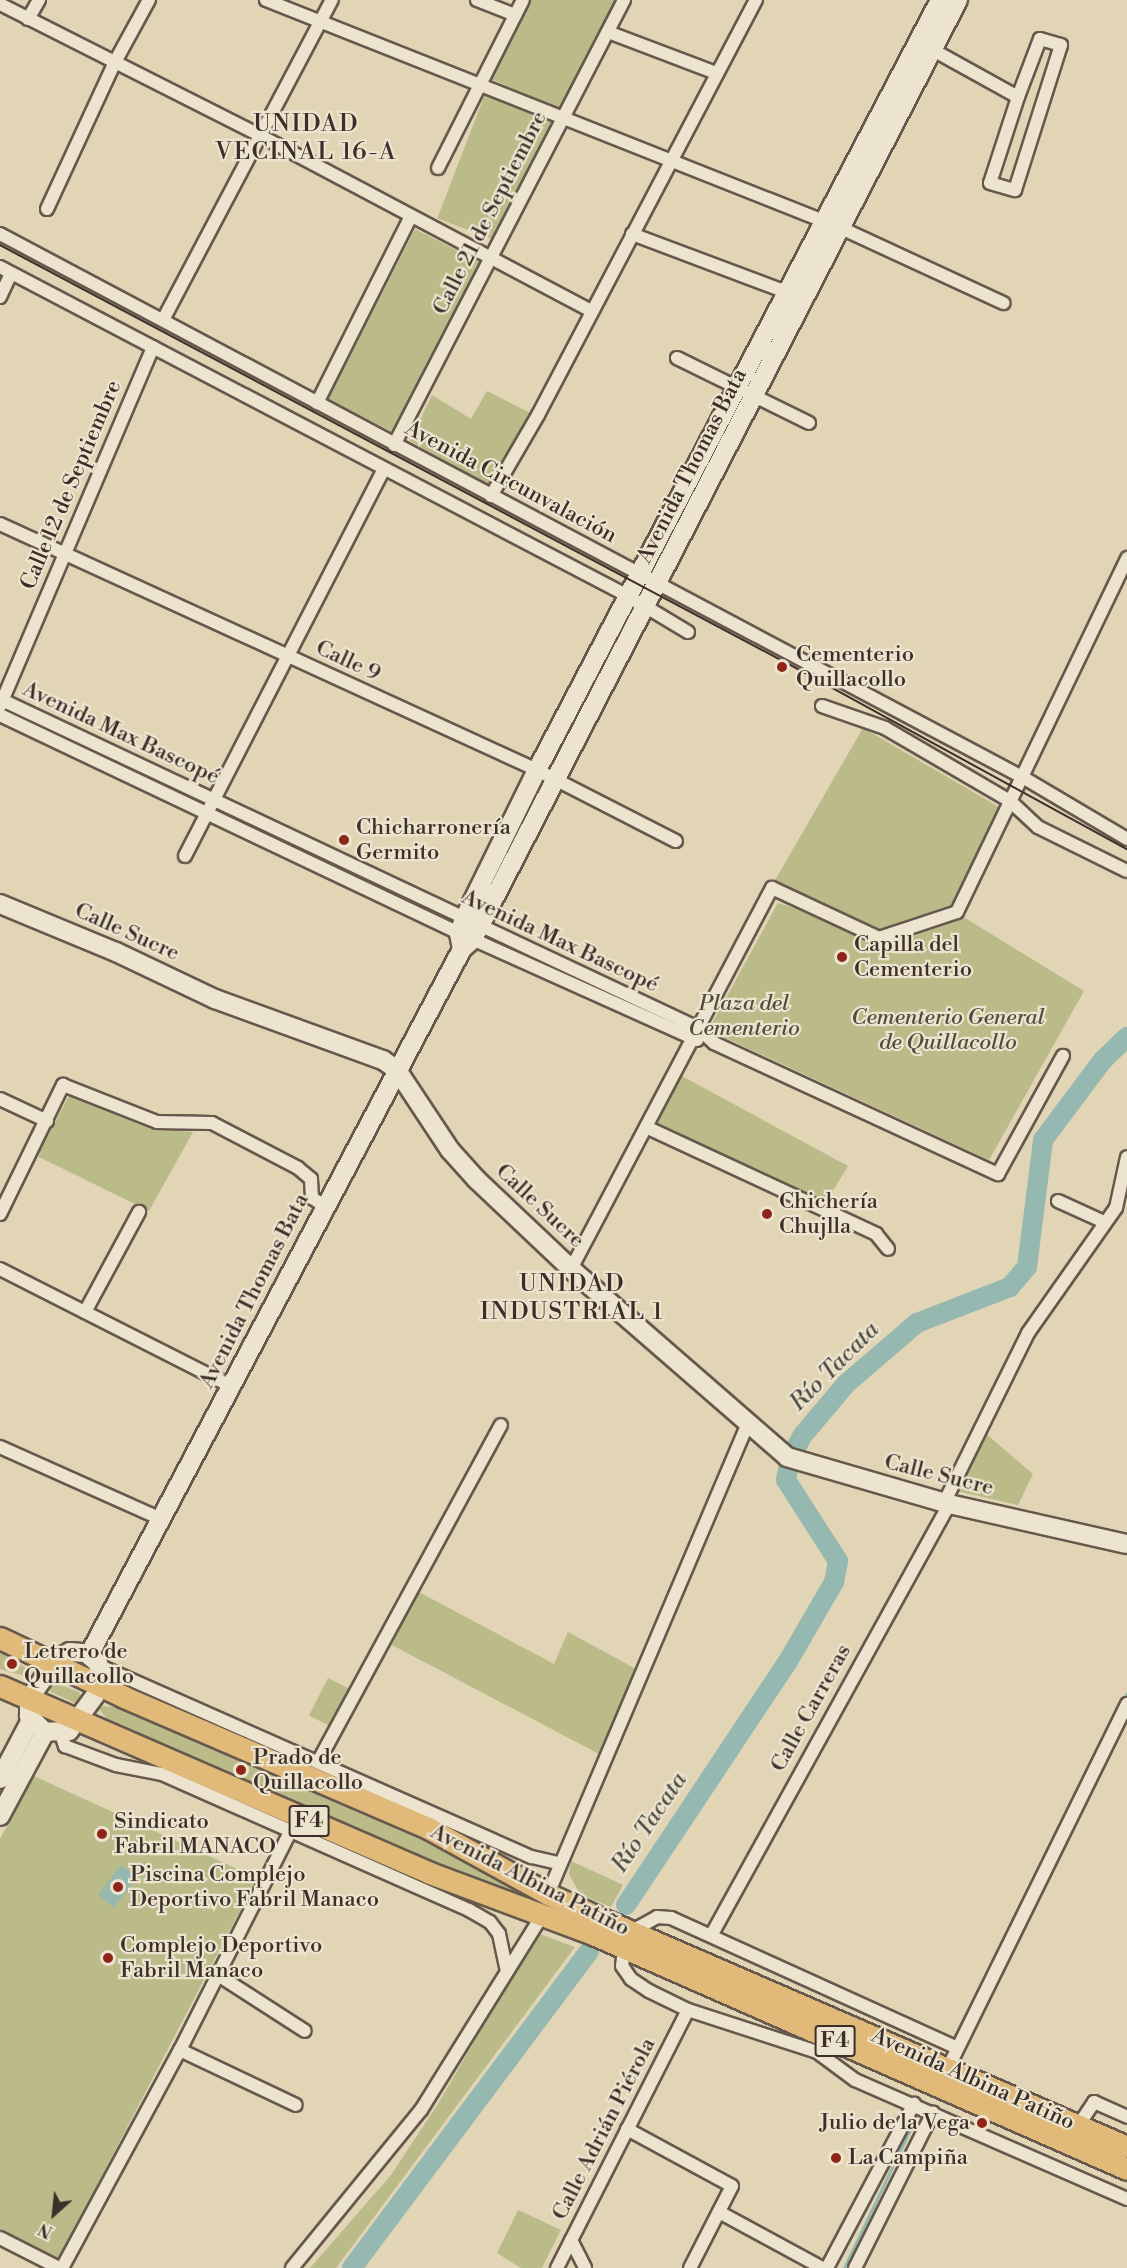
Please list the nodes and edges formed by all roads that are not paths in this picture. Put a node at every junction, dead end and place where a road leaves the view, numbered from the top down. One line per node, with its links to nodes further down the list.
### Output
1 (39, 0): 13 (street)
2 (149, 0): 17 (street)
3 (266, 0): 14 (street)
4 (332, 0): 14 (street)
5 (477, 0): 12 (street)
6 (523, 0): 12 (street)
7 (624, 0): 15 (street, Calle 21 de Septiembre)
8 (756, 0): 18 (street)
9 (940, 0): 27 (main road, Avenida Thomas Bata)
10 (958, 0): 16 (main road, Avenida Thomas Bata)
11 (0, 4): 13 (street)
12 (515, 15): 19 (street)
13 (28, 19): 17 (street)
14 (322, 22): 19 (street); 22 (street)
15 (608, 32): 18 (street); 21 (street, Calle 21 de Septiembre)
16 (933, 50): 20 (street); 27 (main road, Avenida Thomas Bata)
17 (115, 62): 22 (street); 25 (street)
18 (716, 73): 23 (street)
19 (479, 84): 21 (street); 24 (street)
20 (1018, 97): 20 (street)
21 (563, 118): 23 (street); 30 (street, Calle 21 de Septiembre)
22 (259, 135): 26 (street); 37 (street)
23 (670, 160): 27 (street); 29 (street)
24 (438, 168)
25 (47, 209)
26 (410, 218): 30 (street); 41 (street)
27 (832, 225): 34 (main road, Avenida Thomas Bata); 35 (street)
28 (0, 234): 37 (street, Avenida Circunvalación)
29 (632, 234): 34 (street); 36 (street)
30 (491, 259): 36 (street); 43 (street, Calle 21 de Septiembre)
31 (0, 267): 32 (street, Avenida Circunvalación)
32 (11, 273): 33 (street); 38 (street, Avenida Circunvalación)
33 (0, 297)
34 (797, 297): 40 (main road, Avenida Thomas Bata)
35 (1003, 303)
36 (592, 312): 45 (street)
37 (163, 320): 41 (street, Avenida Circunvalación)
38 (153, 346): 44 (street, Avenida Circunvalación); 47 (street, Calle 12 de Septiembre)
39 (677, 358): 40 (street)
40 (746, 393): 42 (street); 49 (main road, Avenida Thomas Bata); 50 (main road, Avenida Thomas Bata)
41 (318, 403): 43 (street, Avenida Circunvalación)
42 (809, 423)
43 (394, 445): 45 (street, Avenida Circunvalación)
44 (384, 469): 51 (street, Avenida Circunvalación); 54 (street)
45 (491, 496): 49 (street, Avenida Circunvalación)
46 (0, 524): 47 (street, Calle 9)
47 (63, 554): 54 (street, Calle 9); 55 (street, Calle 12 de Septiembre)
48 (1126, 562): 59 (street)
49 (641, 573): 50 (street, Avenida Circunvalación); 51 (main road, Avenida Thomas Bata)
50 (658, 583): 52 (main road, Avenida Thomas Bata); 59 (street, Avenida Circunvalación)
51 (628, 596): 52 (street, Avenida Circunvalación); 58 (main road, Avenida Thomas Bata)
52 (645, 606): 53 (street, Avenida Circunvalación); 58 (main road, Avenida Thomas Bata)
53 (688, 632)
54 (288, 656): 58 (street, Calle 9); 60 (street)
55 (1, 702): 60 (street, Avenida Max Bascopé)
56 (822, 706): 61 (street)
57 (0, 715): 62 (street, Avenida Max Bascopé)
58 (545, 774): 64 (street, Calle 9); 68 (main road, Avenida Thomas Bata)
59 (1024, 778): 61 (street); 63 (street, Avenida Circunvalación)
60 (215, 800): 62 (street); 68 (street, Avenida Max Bascopé)
61 (1010, 801): 66 (street); 69 (street)
62 (209, 812): 65 (street); 68 (street, Avenida Max Bascopé)
63 (1127, 838)
64 (676, 841)
65 (185, 856)
66 (1127, 871)
67 (0, 904): 73 (main road, Calle Sucre)
68 (467, 933): 69 (street, Avenida Max Bascopé); 70 (street, Avenida Max Bascopé); 73 (main road, Avenida Thomas Bata)
69 (698, 1028): 70 (street); 71 (street, Avenida Max Bascopé)
70 (691, 1040): 71 (street, Avenida Max Bascopé); 76 (street)
71 (714, 1042): 72 (street)
72 (1063, 1056)
73 (397, 1070): 79 (main road, Avenida Thomas Bata); 85 (main road, Calle Sucre)
74 (0, 1099): 75 (street)
75 (47, 1121): 79 (street); 81 (street)
76 (646, 1127): 83 (street); 85 (street)
77 (1127, 1157): 82 (street, Calle Carreras)
78 (1058, 1201): 82 (street)
79 (325, 1206): 87 (main road, Avenida Thomas Bata)
80 (139, 1212): 86 (street)
81 (0, 1214)
82 (1104, 1222): 91 (street, Calle Carreras)
83 (888, 1249)
84 (0, 1269): 86 (street)
85 (571, 1269): 88 (main road, Calle Sucre)
86 (85, 1312): 87 (street)
87 (231, 1386): 92 (main road, Avenida Thomas Bata)
88 (749, 1421): 91 (main road, Calle Sucre); 106 (street)
89 (501, 1425): 102 (street)
90 (0, 1447): 92 (street)
91 (947, 1503): 93 (main road, Calle Sucre); 108 (street, Calle Carreras)
92 (161, 1519): 96 (main road, Avenida Thomas Bata)
93 (1127, 1544)
94 (0, 1638): 95 (highway, Avenida Albina Patiño / F4)
95 (53, 1663): 96 (highway, Avenida Albina Patiño / F4); 96 (main road); 98 (main road)
96 (97, 1669): 100 (main road, Avenida Thomas Bata); 102 (street); 107 (highway, Avenida Albina Patiño / F4)
97 (0, 1686): 98 (highway, Avenida Albina Patiño / F4)
98 (29, 1699): 100 (highway, Avenida Albina Patiño / F4); 101 (main road)
99 (1127, 1704): 114 (street)
100 (78, 1721): 101 (main road, Avenida Thomas Bata); 107 (highway, Avenida Albina Patiño / F4)
101 (46, 1729): 103 (main road); 104 (main road); 105 (street)
102 (319, 1760): 106 (street)
103 (0, 1779)
104 (0, 1816)
105 (291, 1830): 110 (street); 111 (street)
106 (558, 1863): 107 (street)
107 (545, 1904): 109 (highway, Avenida Albina Patiño / F4); 110 (street)
108 (712, 1934): 109 (street); 114 (street)
109 (628, 1939): 112 (street); 116 (highway, Avenida Albina Patiño / F4); 124 (highway, Avenida Albina Patiño / F4)
110 (506, 1968): 130 (street)
111 (218, 1975): 113 (street); 115 (street)
112 (688, 2010): 117 (street); 122 (street, Calle Adrián Piérola)
113 (306, 2031)
114 (957, 2048): 116 (street)
115 (180, 2050): 118 (street); 129 (street)
116 (948, 2068): 121 (highway, Avenida Albina Patiño / F4)
117 (914, 2104): 119 (street); 135 (street)
118 (296, 2105)
119 (933, 2112): 125 (street); 136 (street)
120 (1127, 2117): 121 (street)
121 (1078, 2126): 123 (highway, Avenida Albina Patiño / F4)
122 (627, 2129): 126 (street); 128 (street, Calle Adrián Piérola)
123 (1127, 2147)
124 (1127, 2169)
125 (1127, 2199)
126 (719, 2212): 133 (street); 134 (street)
127 (0, 2238): 129 (street)
128 (571, 2240): 131 (street, Calle Adrián Piérola); 132 (street)
129 (61, 2268)
130 (292, 2268)
131 (557, 2268)
132 (585, 2268)
133 (690, 2268)
134 (822, 2268)
135 (827, 2268)
136 (855, 2268)

